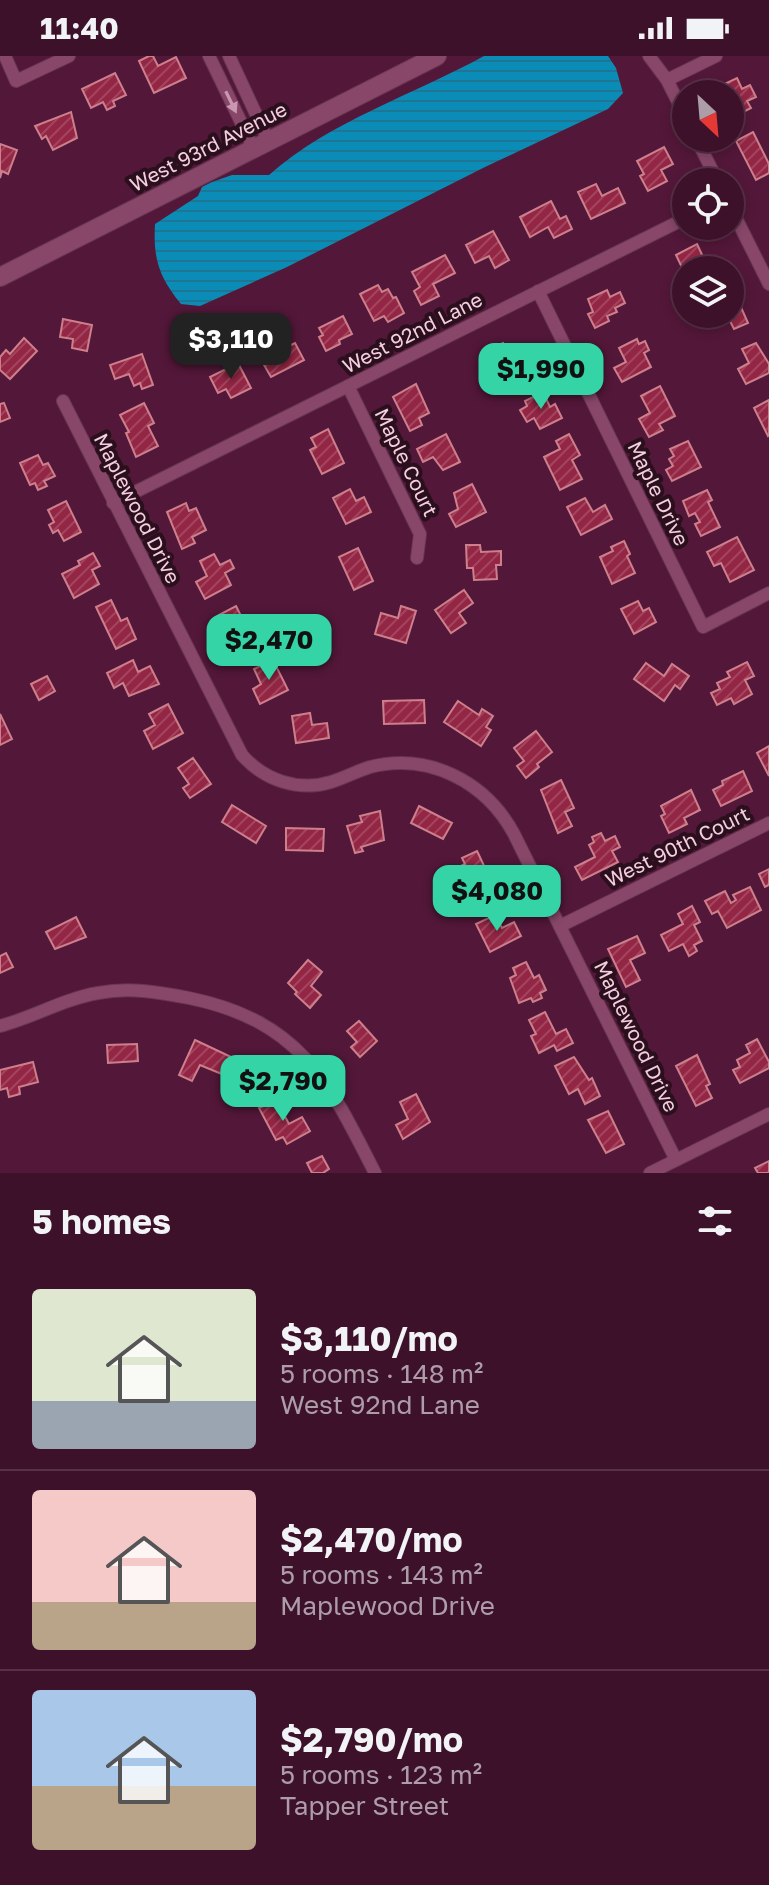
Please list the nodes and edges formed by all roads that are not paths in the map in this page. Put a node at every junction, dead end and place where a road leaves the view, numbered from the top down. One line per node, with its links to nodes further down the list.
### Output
1 (5, 56): 2 (street)
2 (69, 56)
3 (209, 56): 11 (street, one-way to 11)
4 (229, 56): 11 (street)
5 (437, 56): 11 (street, West 93rd Avenue)
6 (649, 56): 9 (street)
7 (660, 56): 9 (street)
8 (716, 56): 9 (street)
9 (667, 80): 10 (street)
10 (672, 90)
11 (261, 144): 14 (street, West 93rd Avenue)
12 (672, 225): 16 (street, West 92nd Lane)
13 (744, 234): 15 (street)
14 (0, 277)
15 (769, 284)
16 (538, 291): 17 (street, West 92nd Lane); 21 (street, Maple Drive)
17 (348, 386): 19 (street, West 92nd Lane); 20 (street, Maple Court)
18 (63, 401): 19 (street, Maplewood Drive)
19 (113, 503): 23 (street, Maplewood Drive)
20 (417, 558)
21 (769, 593)
22 (769, 823): 23 (street, West 90th Court)
23 (560, 926): 26 (street, Maplewood Drive)
24 (0, 1026): 27 (street)
25 (769, 1114): 26 (street)
26 (676, 1160): 28 (street)
27 (375, 1173)
28 (650, 1173)

